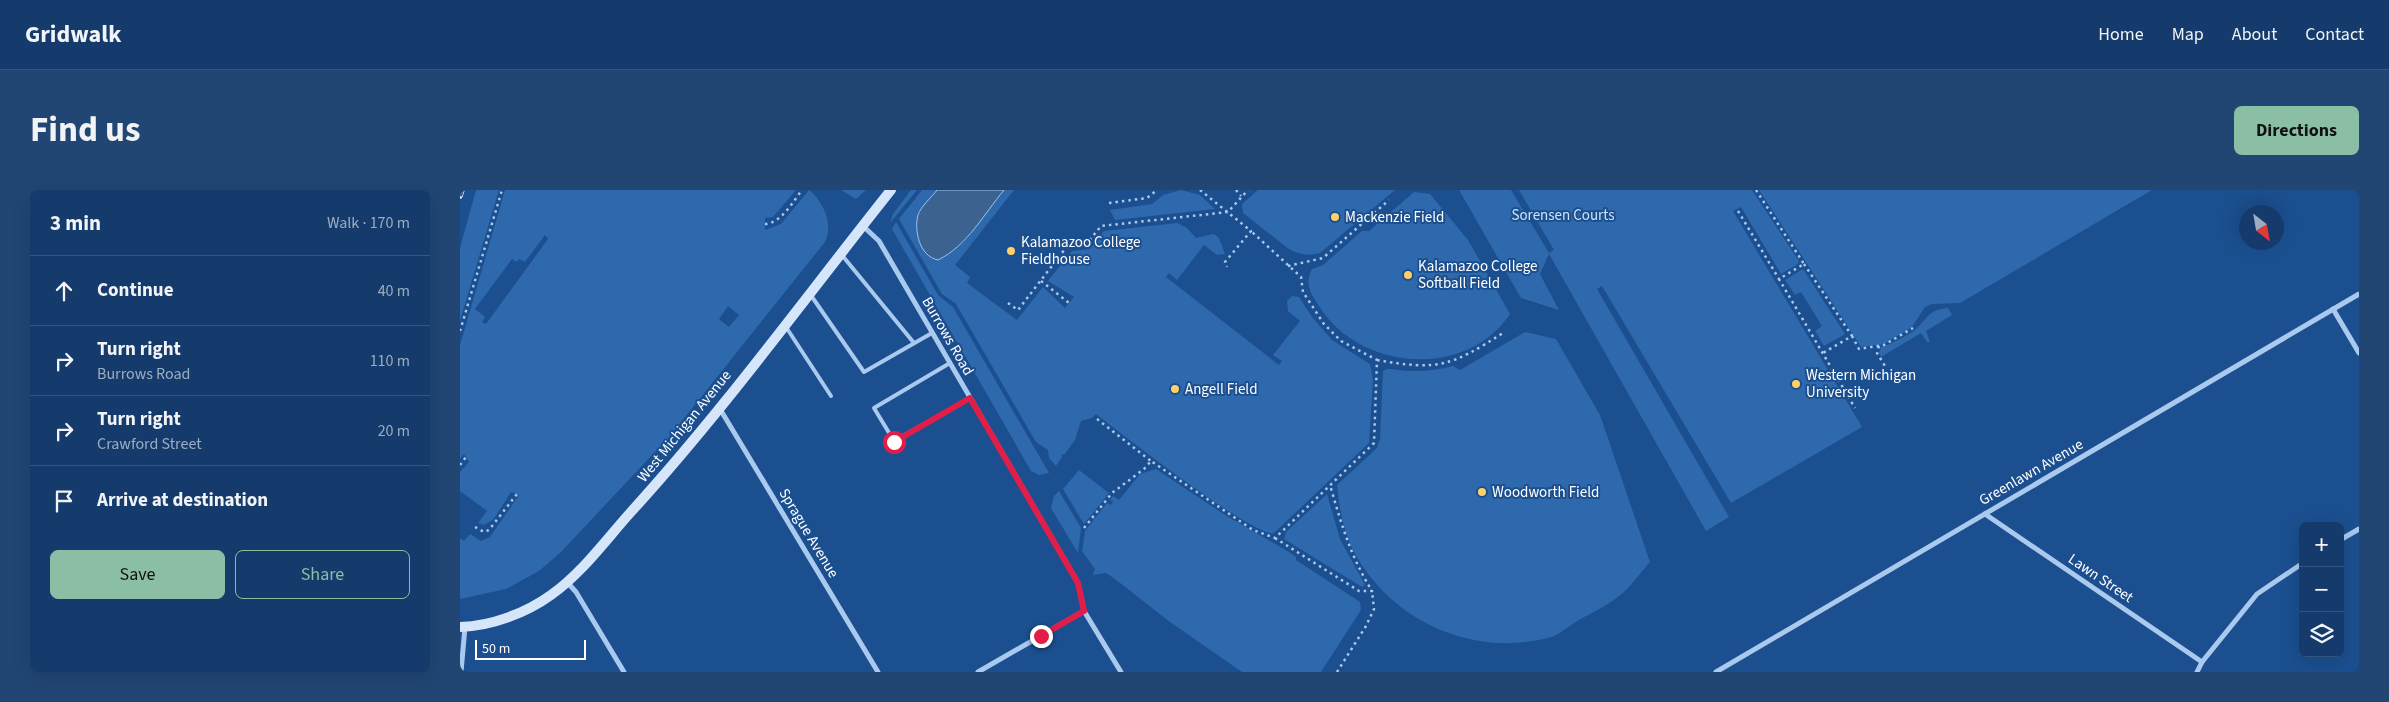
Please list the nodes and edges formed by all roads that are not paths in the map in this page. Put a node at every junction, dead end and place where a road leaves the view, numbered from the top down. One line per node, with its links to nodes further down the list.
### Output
1 (891, 190): 2 (street, West Michigan Avenue)
2 (862, 226): 3 (street, West Michigan Avenue); 8 (street, Burrows Road)
3 (841, 254): 4 (street, West Michigan Avenue); 9 (lane)
4 (810, 294): 7 (street, West Michigan Avenue); 9 (lane)
5 (2359, 294): 6 (street, Greenlawn Avenue)
6 (2333, 309): 10 (street); 15 (street, Greenlawn Avenue)
7 (785, 325): 12 (lane); 14 (street, West Michigan Avenue)
8 (932, 333): 9 (lane); 11 (street, Burrows Road)
9 (914, 343)
10 (2359, 353)
11 (950, 363): 13 (street, Burrows Road); 13 (lane)
12 (831, 396)
13 (970, 398): 20 (street, Burrows Road)
14 (719, 408): 19 (street, West Michigan Avenue); 25 (street, Sprague Avenue)
15 (1985, 514): 22 (street, Lawn Street); 28 (street, Greenlawn Avenue)
16 (2359, 529): 17 (street)
17 (2344, 538)
18 (2299, 566): 22 (street)
19 (567, 582): 21 (street, West Michigan Avenue); 24 (street)
20 (1084, 611): 26 (street); 27 (street, Burrows Road)
21 (462, 627): 23 (street)
22 (2202, 662): 29 (street)
23 (461, 672)
24 (624, 672)
25 (878, 672)
26 (978, 672)
27 (1121, 672)
28 (1716, 672)
29 (2198, 672)

